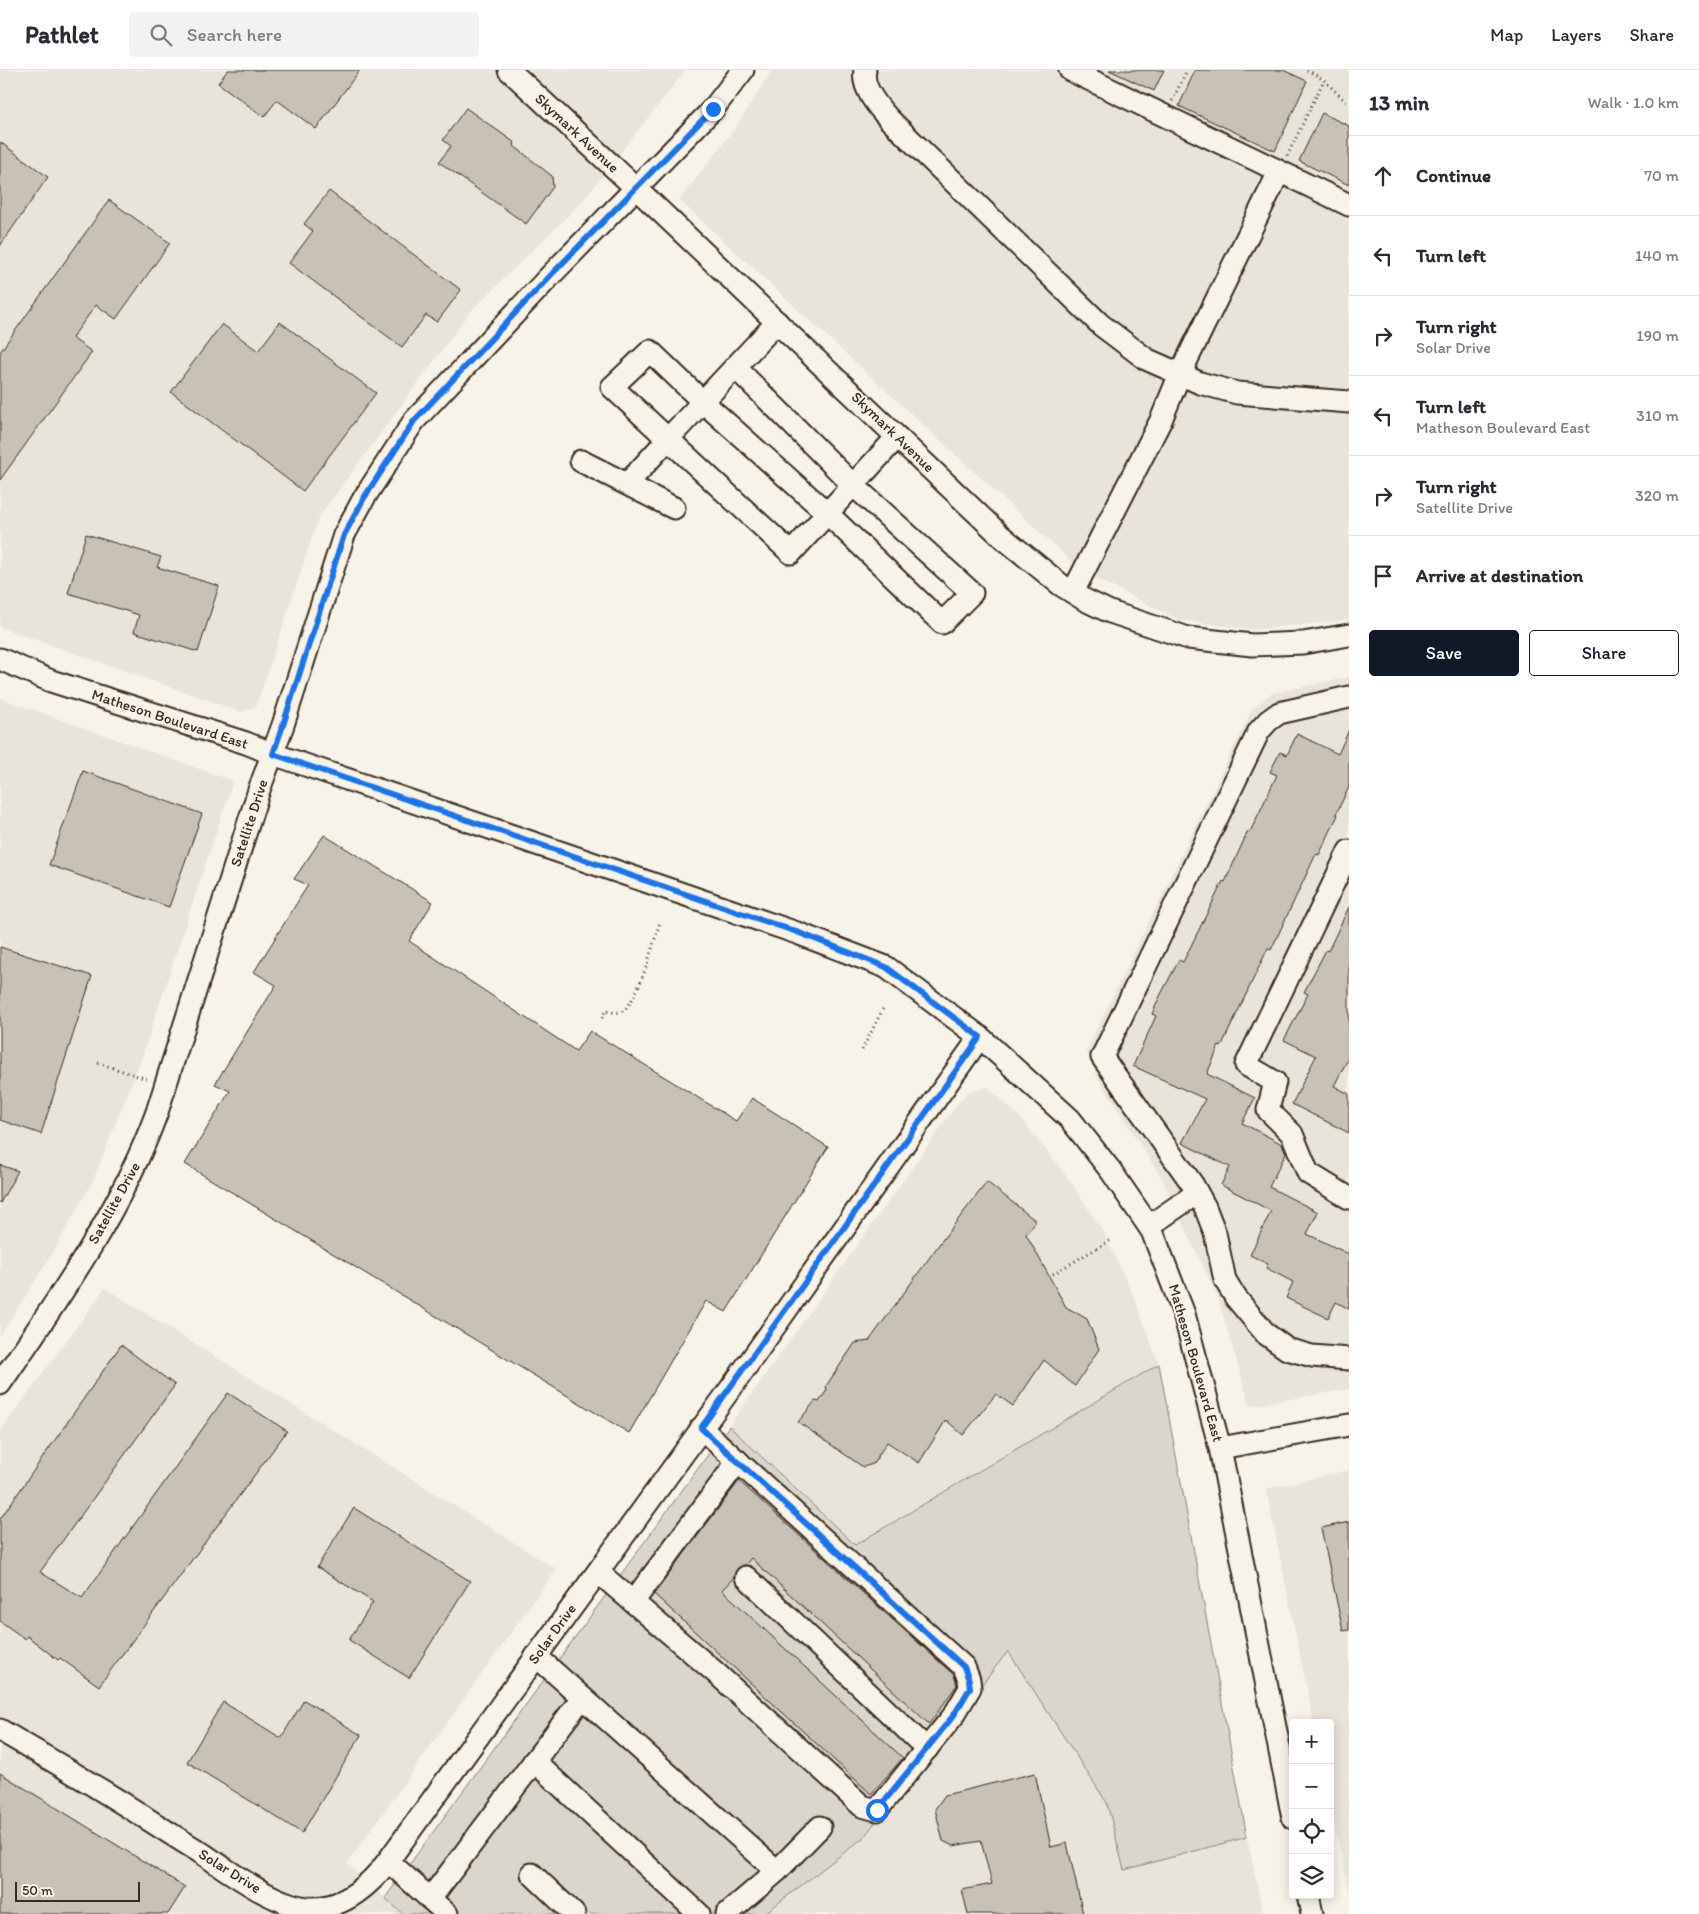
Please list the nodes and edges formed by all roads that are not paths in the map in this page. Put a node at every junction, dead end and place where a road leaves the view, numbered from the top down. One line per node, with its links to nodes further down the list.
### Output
1 (509, 70): 6 (street, Skymark Avenue)
2 (743, 70): 6 (street, Satellite Drive)
3 (865, 70): 10 (street)
4 (1070, 70): 5 (street)
5 (1279, 172): 7 (street); 10 (street)
6 (636, 188): 8 (street, Skymark Avenue); 24 (street, Satellite Drive)
7 (1349, 205)
8 (777, 322): 9 (street); 13 (street, Skymark Avenue)
9 (735, 368): 11 (street); 17 (street)
10 (1180, 374): 12 (street); 20 (street)
11 (703, 402): 14 (street); 14 (street); 19 (street)
12 (1349, 402)
13 (897, 437): 17 (street); 20 (street, Skymark Avenue)
14 (668, 439): 16 (street); 19 (street)
15 (581, 461): 16 (street)
16 (627, 484): 18 (street)
17 (853, 485): 19 (street); 19 (street)
18 (674, 508)
19 (827, 513)
20 (1073, 592): 21 (street, Skymark Avenue)
21 (1349, 635)
22 (0, 659): 24 (street, Matheson Boulevard East)
23 (1349, 696): 27 (street)
24 (273, 754): 26 (street, Matheson Boulevard East); 31 (street, Satellite Drive)
25 (1349, 851): 28 (street)
26 (980, 1037): 29 (street, Matheson Boulevard East); 33 (street, Solar Drive)
27 (1197, 1193): 29 (street); 30 (street)
28 (1349, 1198)
29 (1149, 1226): 34 (street, Matheson Boulevard East)
30 (1349, 1359)
31 (0, 1384)
32 (1349, 1425): 34 (street)
33 (701, 1428): 35 (street); 36 (street, Solar Drive)
34 (1220, 1448): 44 (street, Matheson Boulevard East)
35 (738, 1461): 38 (street); 42 (street)
36 (598, 1572): 38 (street); 39 (street, Solar Drive)
37 (746, 1577): 42 (street)
38 (633, 1602): 42 (street)
39 (536, 1656): 40 (street); 46 (street, Solar Drive)
40 (582, 1698): 43 (street); 47 (street)
41 (0, 1730): 46 (street, Solar Drive)
42 (927, 1749)
43 (534, 1761): 49 (street); 53 (street)
44 (1291, 1809)
45 (820, 1827): 47 (street)
46 (388, 1860): 49 (street)
47 (777, 1871): 54 (street)
48 (532, 1874): 52 (street)
49 (430, 1899): 51 (street)
50 (1309, 1899): 55 (street)
51 (447, 1914)
52 (574, 1914)
53 (699, 1914)
54 (727, 1914)
55 (1312, 1914)

